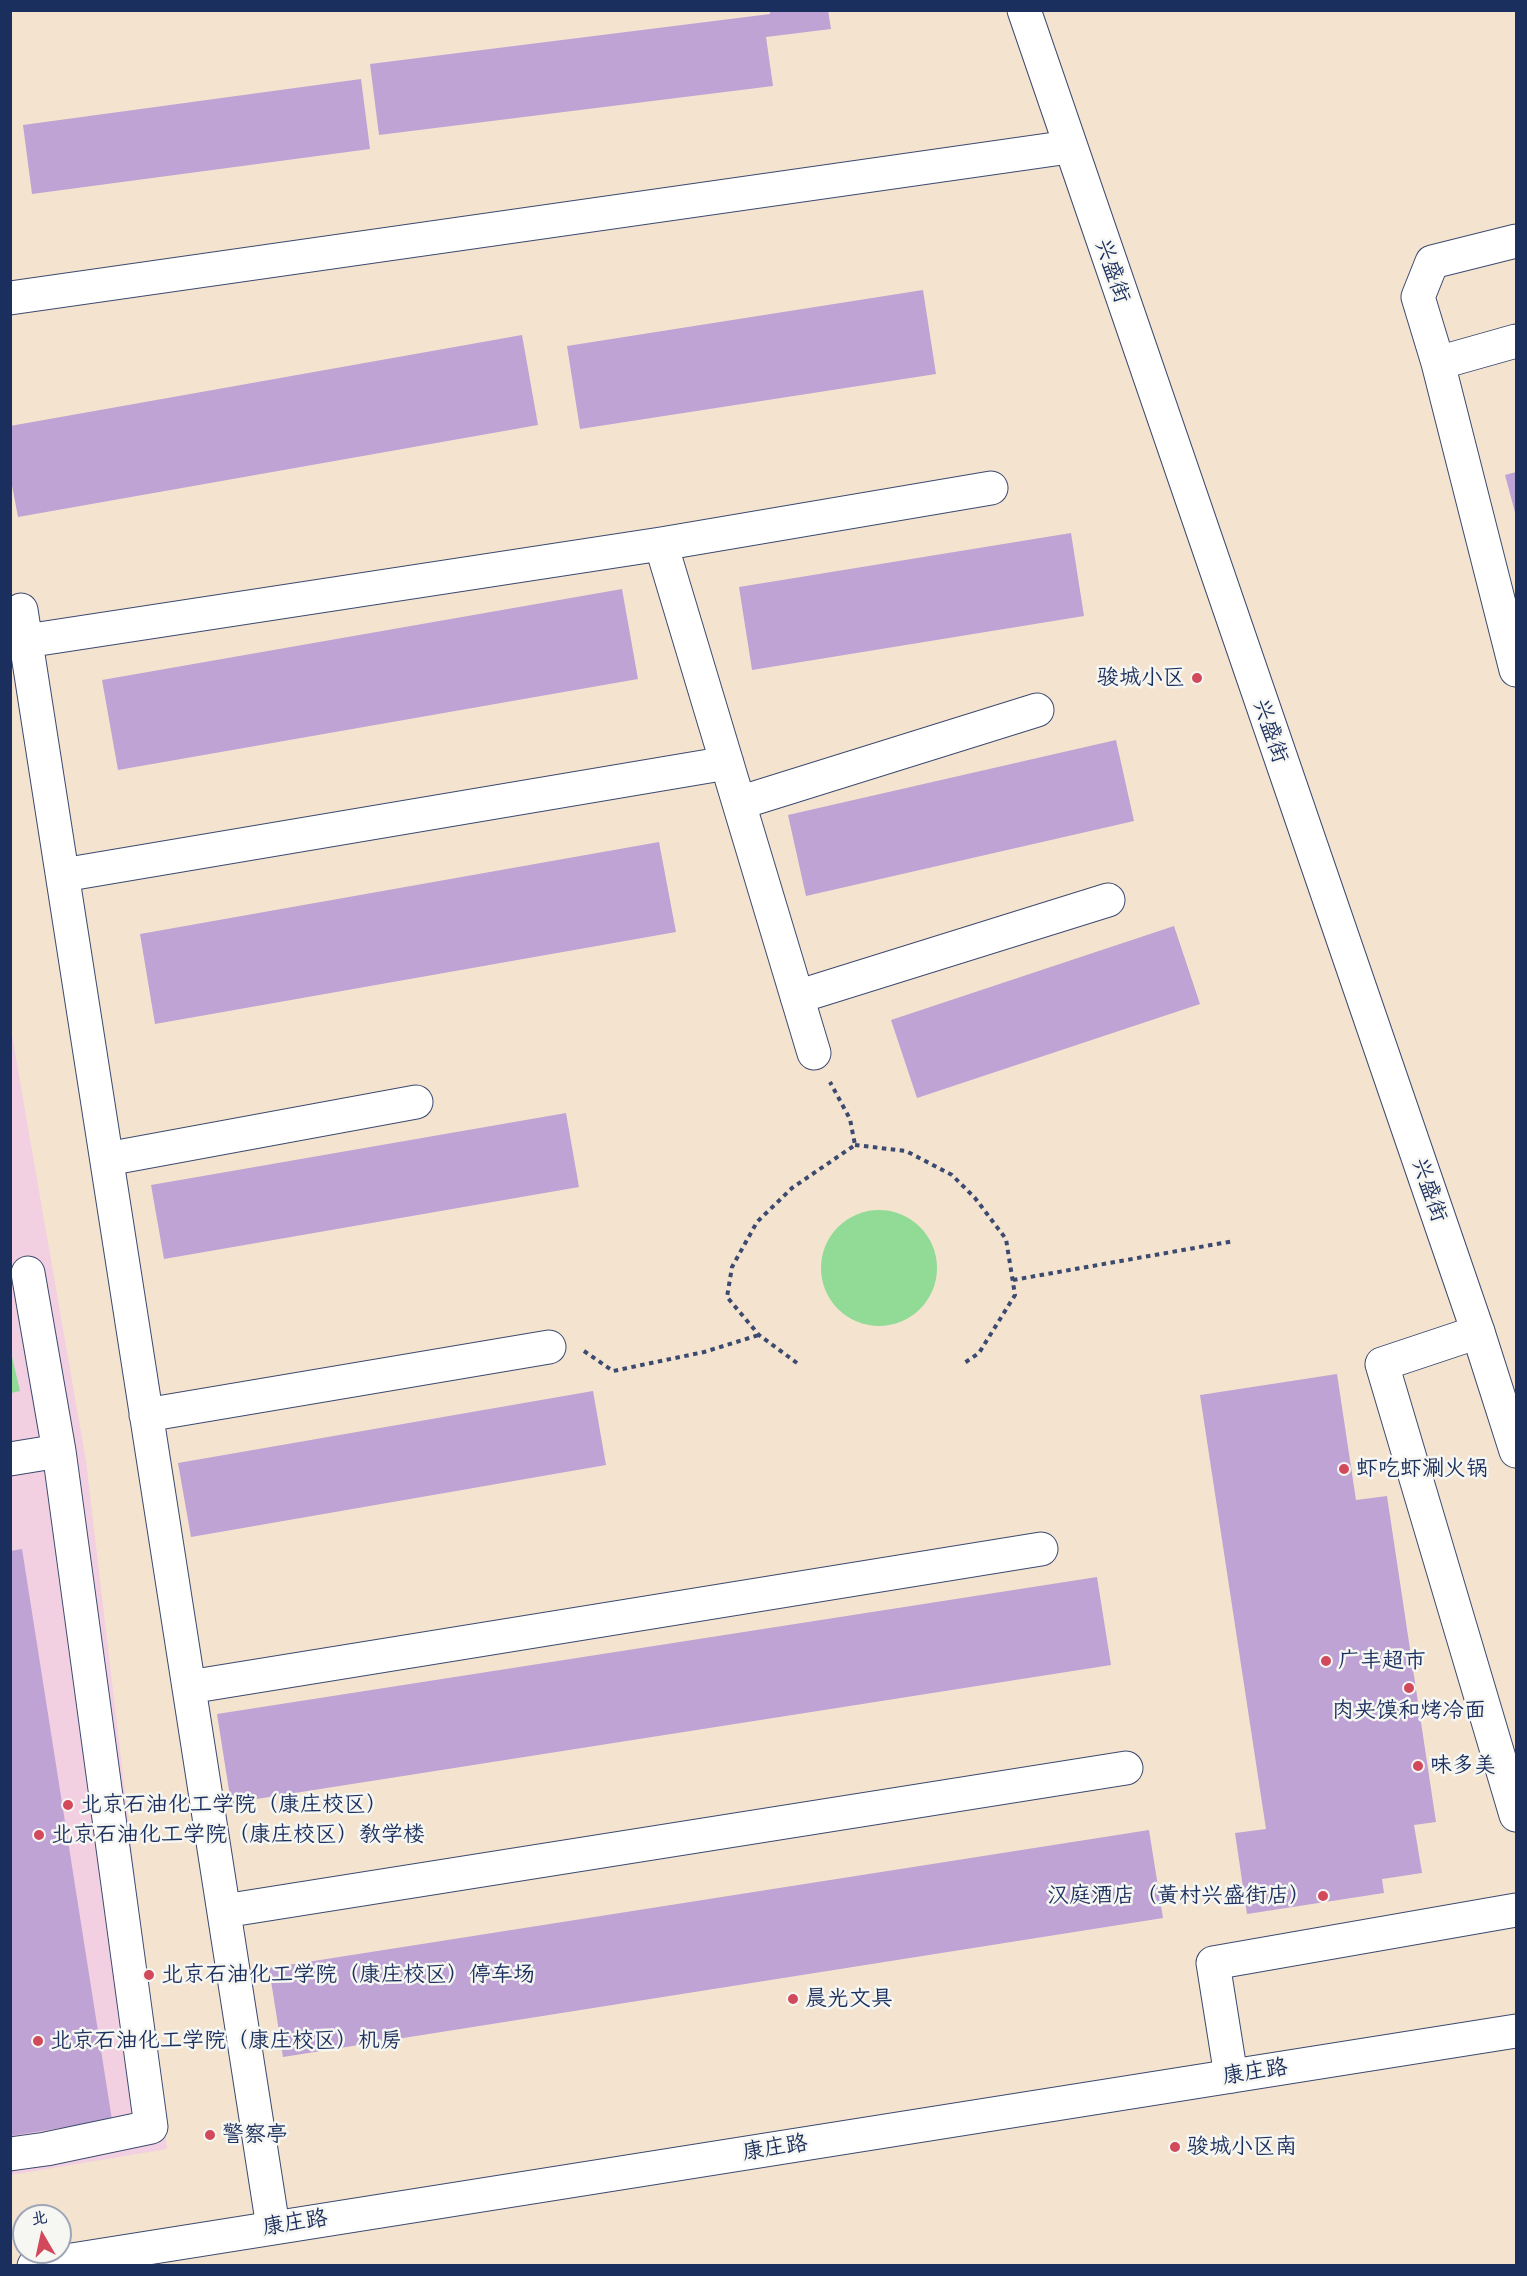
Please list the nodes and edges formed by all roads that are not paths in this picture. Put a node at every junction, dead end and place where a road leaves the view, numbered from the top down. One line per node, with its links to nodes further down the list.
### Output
1 (1024, 10): 2 (street, 兴盛街)
2 (1069, 147): 4 (street); 20 (street, 兴盛街)
3 (1516, 241): 6 (street)
4 (10, 298)
5 (1516, 341): 6 (street)
6 (1438, 363): 9 (street)
7 (991, 488): 8 (street)
8 (661, 544): 11 (street); 13 (street)
9 (1516, 670)
10 (1037, 710): 12 (street)
11 (727, 763): 12 (street); 13 (street)
12 (739, 803): 15 (street)
13 (63, 875): 18 (street)
14 (1108, 900): 15 (street)
15 (797, 997): 16 (street)
16 (814, 1053)
17 (416, 1102): 18 (street)
18 (107, 1160): 22 (street)
19 (28, 1273): 23 (street)
20 (1478, 1332): 24 (street, 兴盛街); 29 (street)
21 (549, 1347): 22 (street)
22 (147, 1415): 27 (street)
23 (59, 1451): 25 (street); 34 (street)
24 (1516, 1451)
25 (10, 1459)
26 (1041, 1549): 27 (street)
27 (189, 1687): 31 (street)
28 (1126, 1768): 31 (street)
29 (1516, 1815)
30 (1516, 1910): 33 (street)
31 (224, 1911): 35 (street)
32 (1516, 2031): 33 (street, 康庄路)
33 (1231, 2076): 35 (street, 康庄路)
34 (10, 2154)
35 (273, 2227): 36 (street, 康庄路)
36 (144, 2257): 37 (street, 康庄路)
37 (34, 2265)

